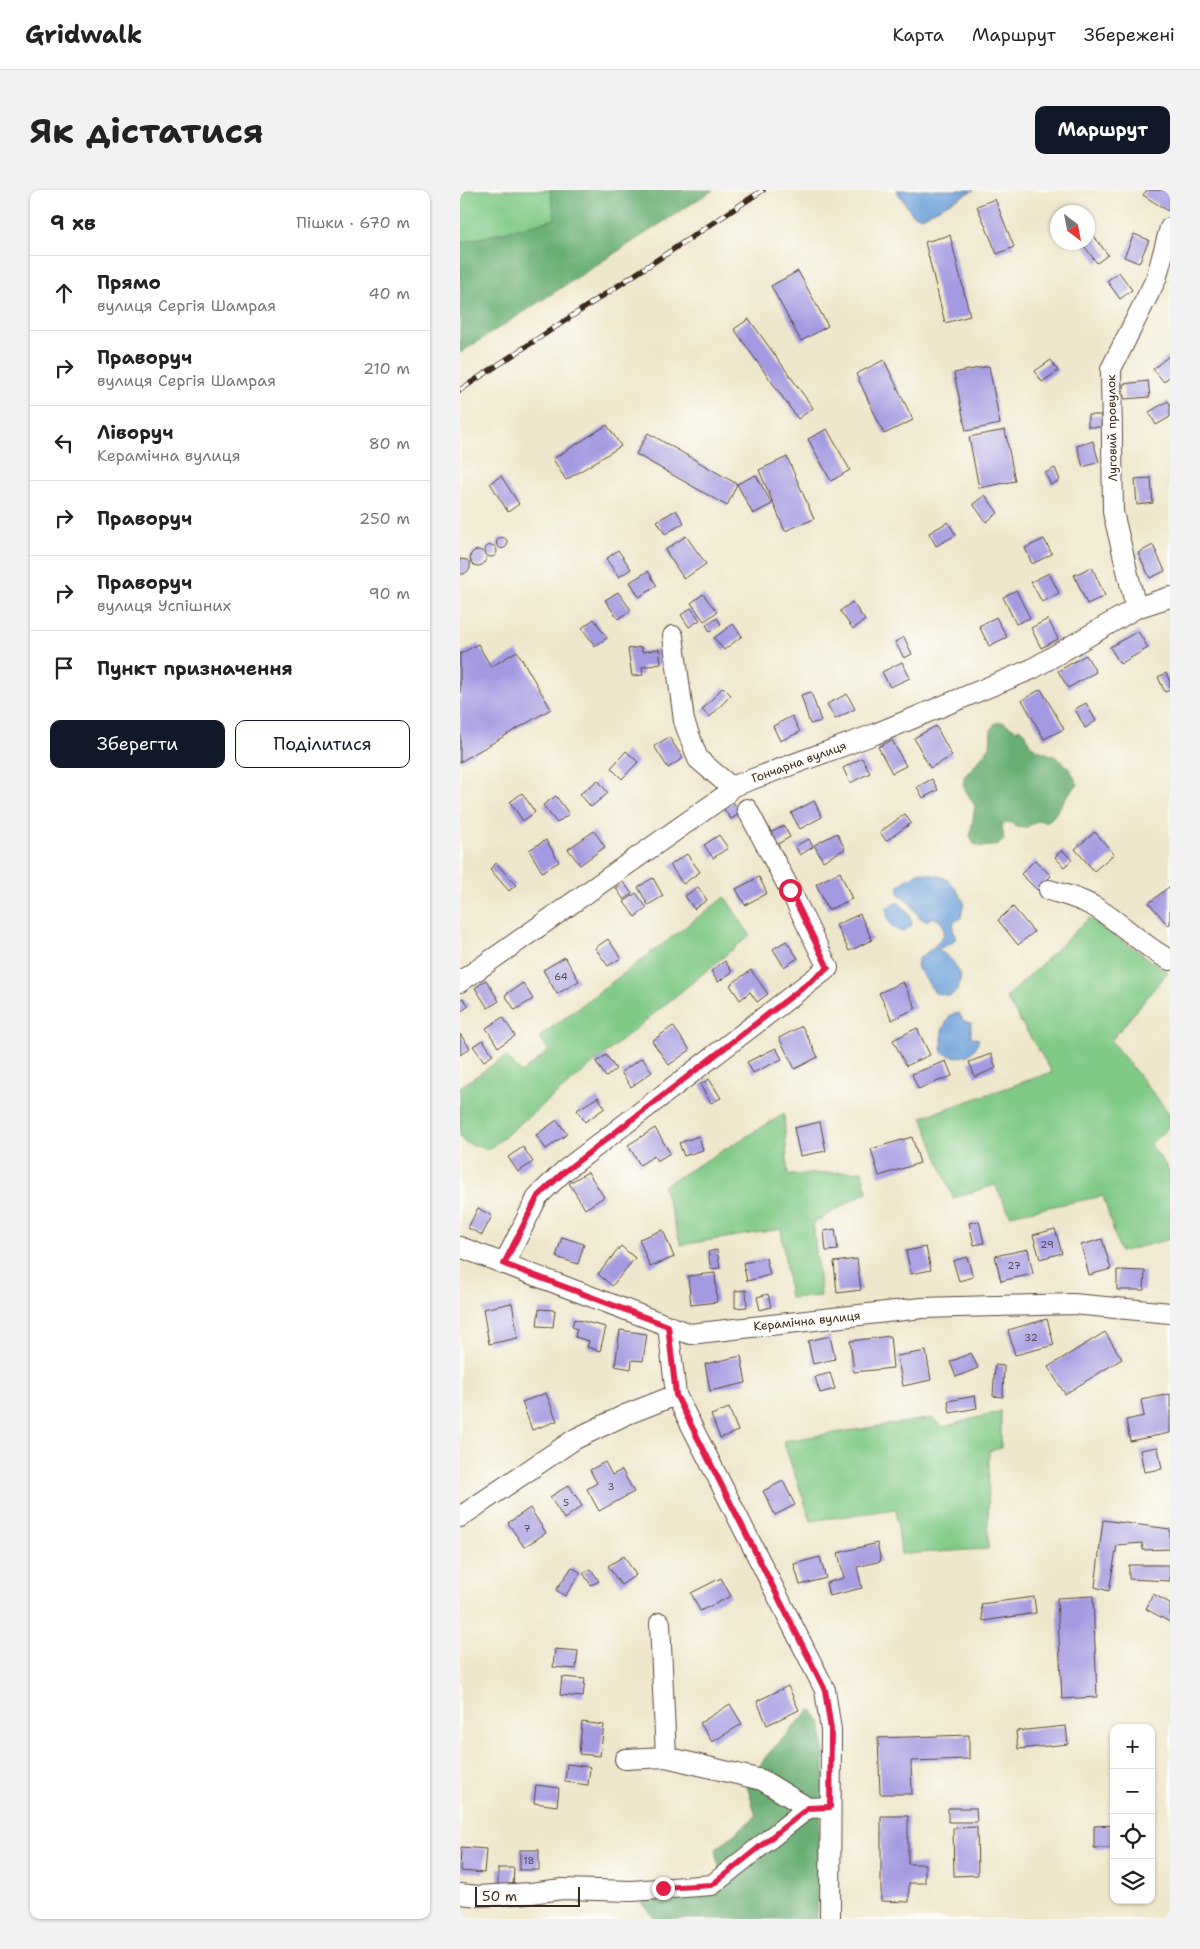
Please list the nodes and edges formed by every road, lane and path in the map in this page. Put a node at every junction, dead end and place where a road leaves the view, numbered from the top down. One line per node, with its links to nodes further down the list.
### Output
1 (1170, 228): 3 (street, Луговий провулок)
2 (1170, 597): 3 (street, Гончарна вулиця)
3 (1136, 608): 5 (street, Гончарна вулиця)
4 (673, 636): 5 (street)
5 (731, 787): 9 (street, Гончарна вулиця)
6 (747, 809): 11 (street)
7 (1048, 890): 8 (street)
8 (1170, 960)
9 (460, 982)
10 (460, 1247): 11 (street, Керамічна вулиця)
11 (504, 1264): 13 (street, Керамічна вулиця)
12 (1170, 1314): 13 (street, Керамічна вулиця)
13 (668, 1326): 14 (street)
14 (676, 1395): 15 (street); 19 (street)
15 (460, 1517)
16 (660, 1623): 17 (street)
17 (666, 1757): 18 (street); 20 (street)
18 (625, 1759)
19 (830, 1807): 20 (street); 22 (street)
20 (808, 1808): 21 (street)
21 (460, 1894)
22 (830, 1919)

